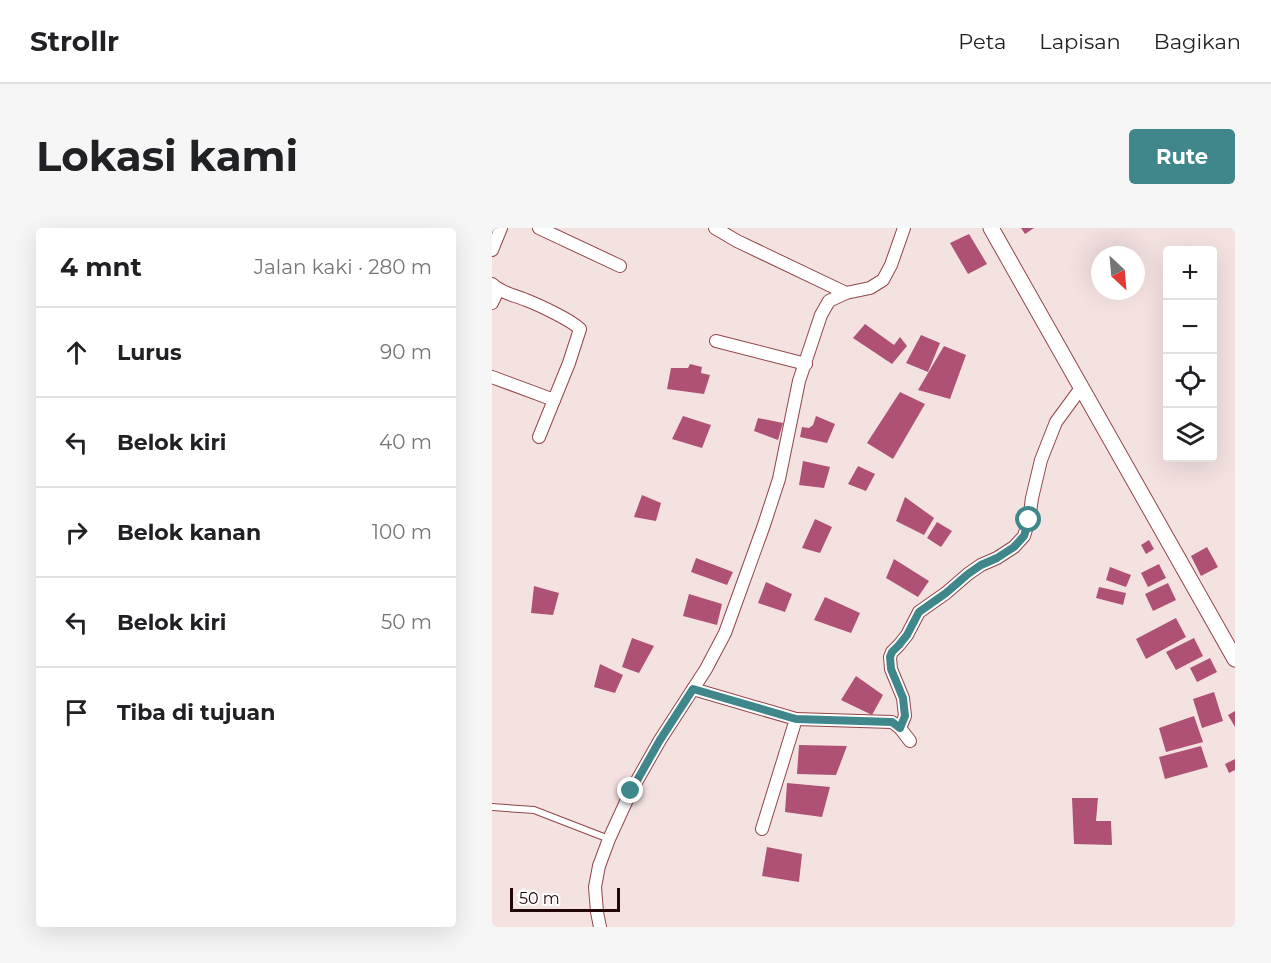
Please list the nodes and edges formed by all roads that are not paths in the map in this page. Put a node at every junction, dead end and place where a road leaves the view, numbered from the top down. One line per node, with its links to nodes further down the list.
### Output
1 (501, 228): 6 (street)
2 (539, 228): 7 (street)
3 (715, 228): 9 (street)
4 (904, 228): 9 (street)
5 (991, 228): 14 (street)
6 (492, 250)
7 (620, 266)
8 (495, 287): 10 (street); 15 (street)
9 (846, 294): 12 (street)
10 (492, 303)
11 (716, 341): 12 (street)
12 (806, 364): 18 (street)
13 (492, 377): 15 (street)
14 (1081, 388): 17 (street); 20 (street)
15 (554, 400): 16 (street)
16 (539, 437)
17 (1235, 659)
18 (693, 689): 19 (street); 24 (street)
19 (796, 719): 20 (street); 23 (street)
20 (900, 728): 21 (street)
21 (910, 741)
22 (492, 807): 24 (lane)
23 (762, 829)
24 (609, 839): 25 (street)
25 (600, 927)

